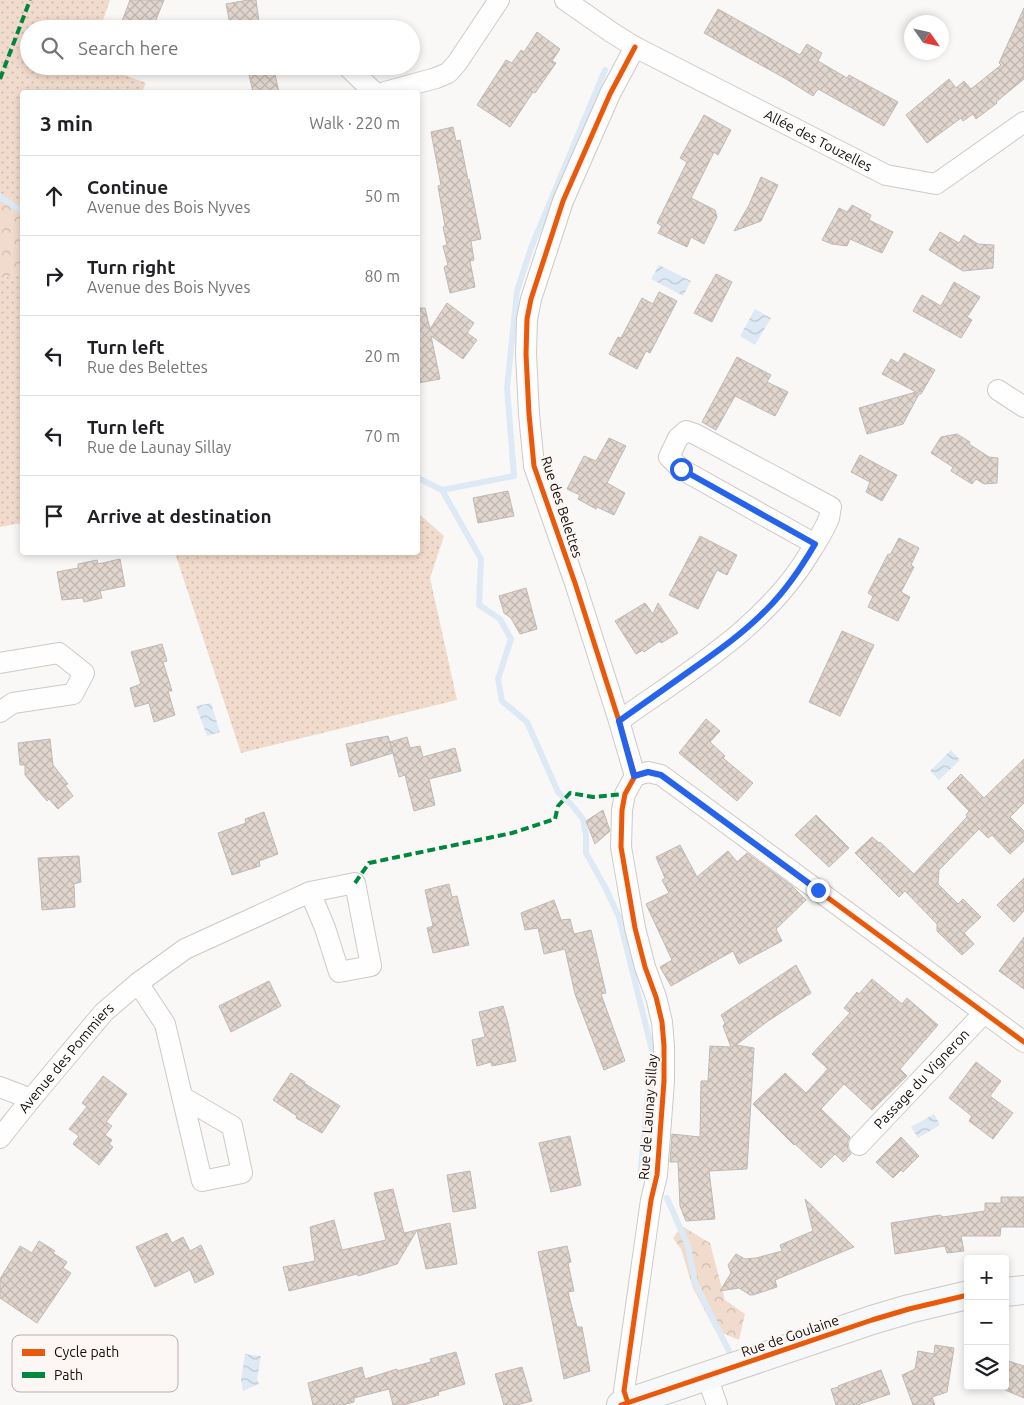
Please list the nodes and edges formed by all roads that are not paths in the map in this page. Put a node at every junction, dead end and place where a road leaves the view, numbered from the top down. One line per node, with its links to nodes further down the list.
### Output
1 (499, 0): 6 (street)
2 (564, 0): 3 (street, Allée des Touzelles)
3 (635, 47): 7 (street, Allée des Touzelles); 13 (street, Rue des Belettes)
4 (356, 75): 5 (street)
5 (372, 90)
6 (392, 90)
7 (1024, 122)
8 (998, 390): 9 (street)
9 (1024, 406)
10 (815, 544): 10 (street); 13 (street)
11 (0, 664): 12 (street)
12 (0, 712)
13 (619, 721): 14 (street, Rue des Belettes)
14 (634, 776): 17 (street); 28 (street, Rue de Launay Sillay)
15 (310, 892): 16 (street, Avenue des Pommiers)
16 (138, 983): 20 (street); 21 (street, Avenue des Pommiers)
17 (984, 1013): 18 (street); 23 (street, Passage du Vigneron)
18 (1024, 1042)
19 (0, 1087): 21 (street)
20 (184, 1098)
21 (31, 1099): 22 (street, Avenue des Pommiers)
22 (0, 1138)
23 (859, 1145)
24 (1024, 1290): 25 (street)
25 (1009, 1292)
26 (964, 1296): 27 (street, Rue de Goulaine)
27 (708, 1376): 28 (street, Rue de Goulaine); 29 (street)
28 (624, 1404)
29 (716, 1405)

